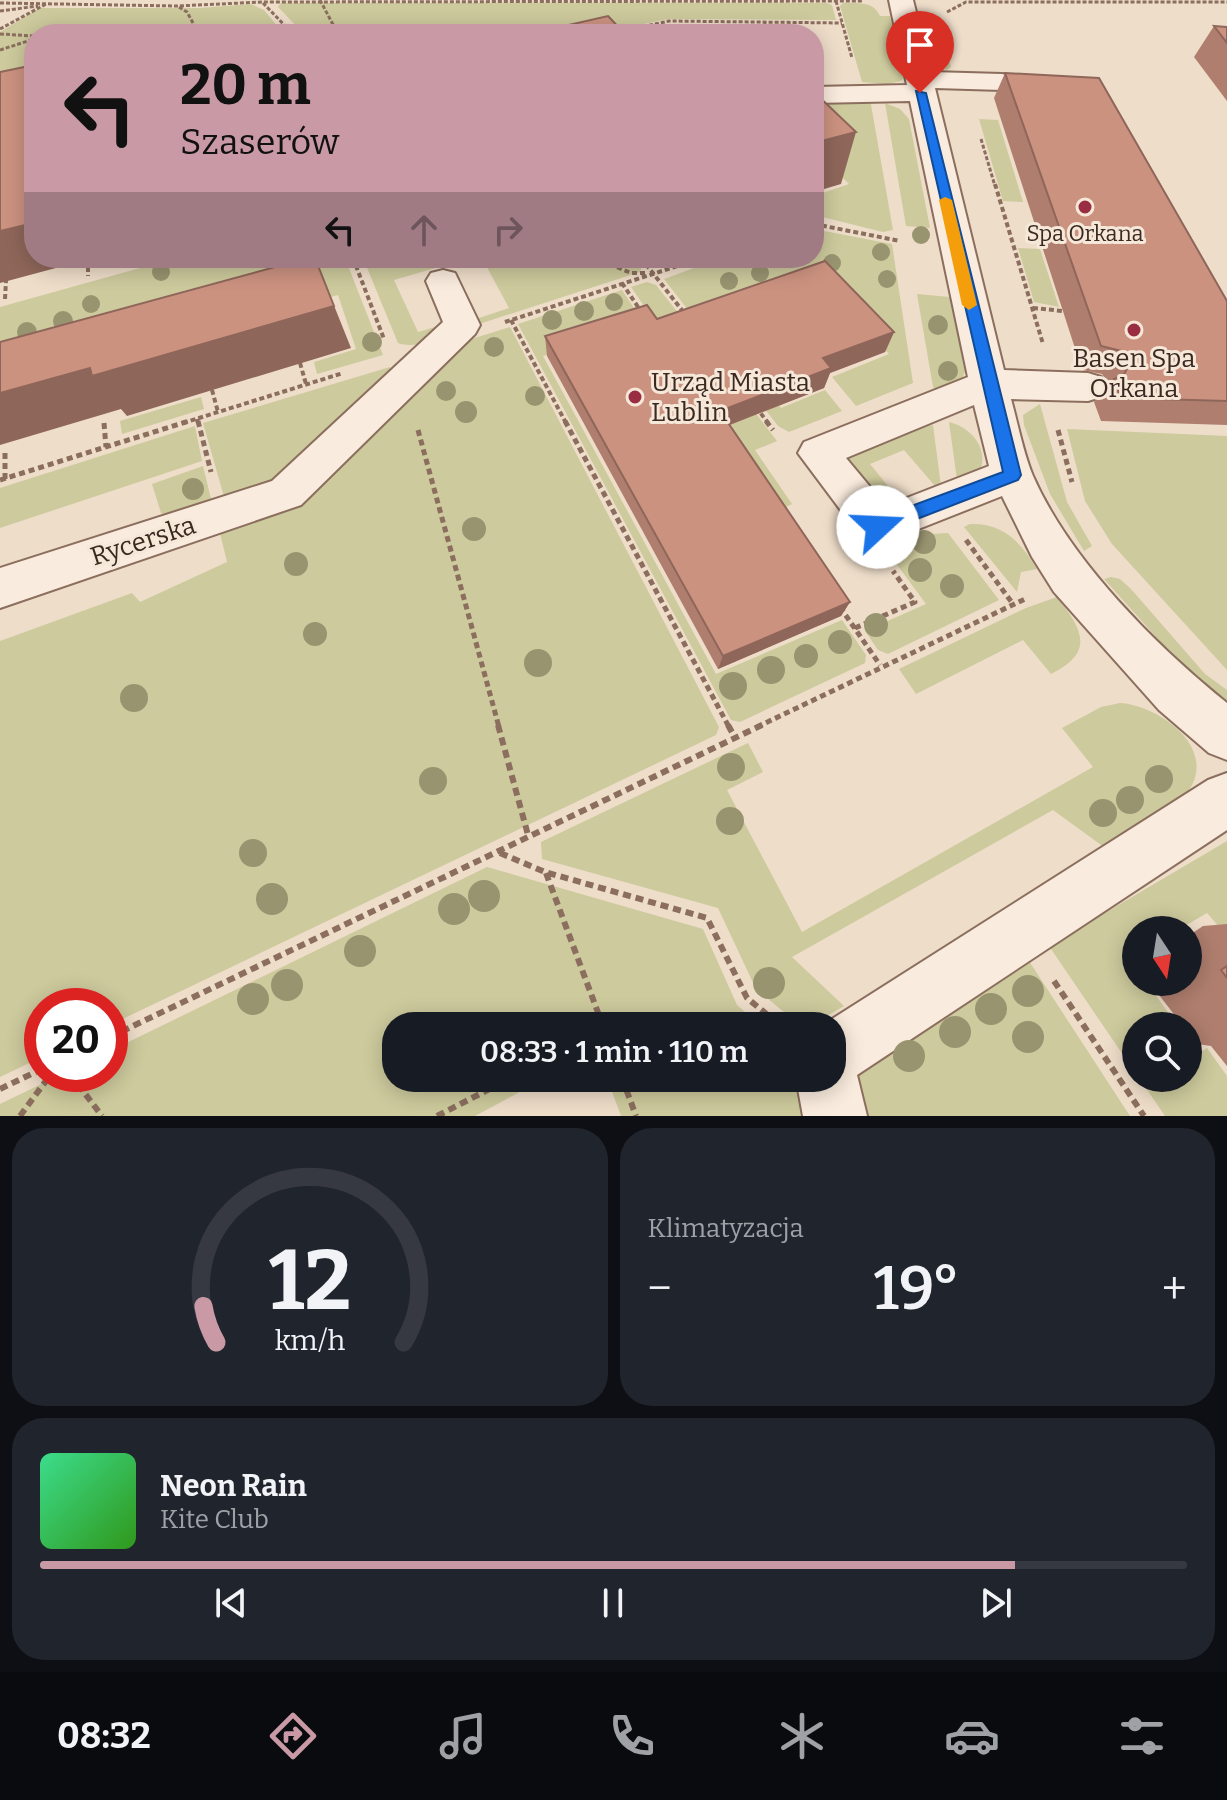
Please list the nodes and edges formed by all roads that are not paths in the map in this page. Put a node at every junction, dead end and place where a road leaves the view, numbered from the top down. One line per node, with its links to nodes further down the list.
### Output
1 (901, 0): 3 (street)
2 (1002, 82): 3 (street)
3 (919, 87): 4 (street); 6 (street)
4 (824, 94)
5 (443, 281): 9 (street, Rycerska)
6 (988, 384): 7 (street); 8 (street); 8 (street)
7 (1072, 387)
8 (1012, 475): 10 (street)
9 (0, 588)
10 (1227, 735)
11 (1227, 799): 12 (street)
12 (846, 1046)
13 (830, 1092): 14 (street)
14 (835, 1116)

